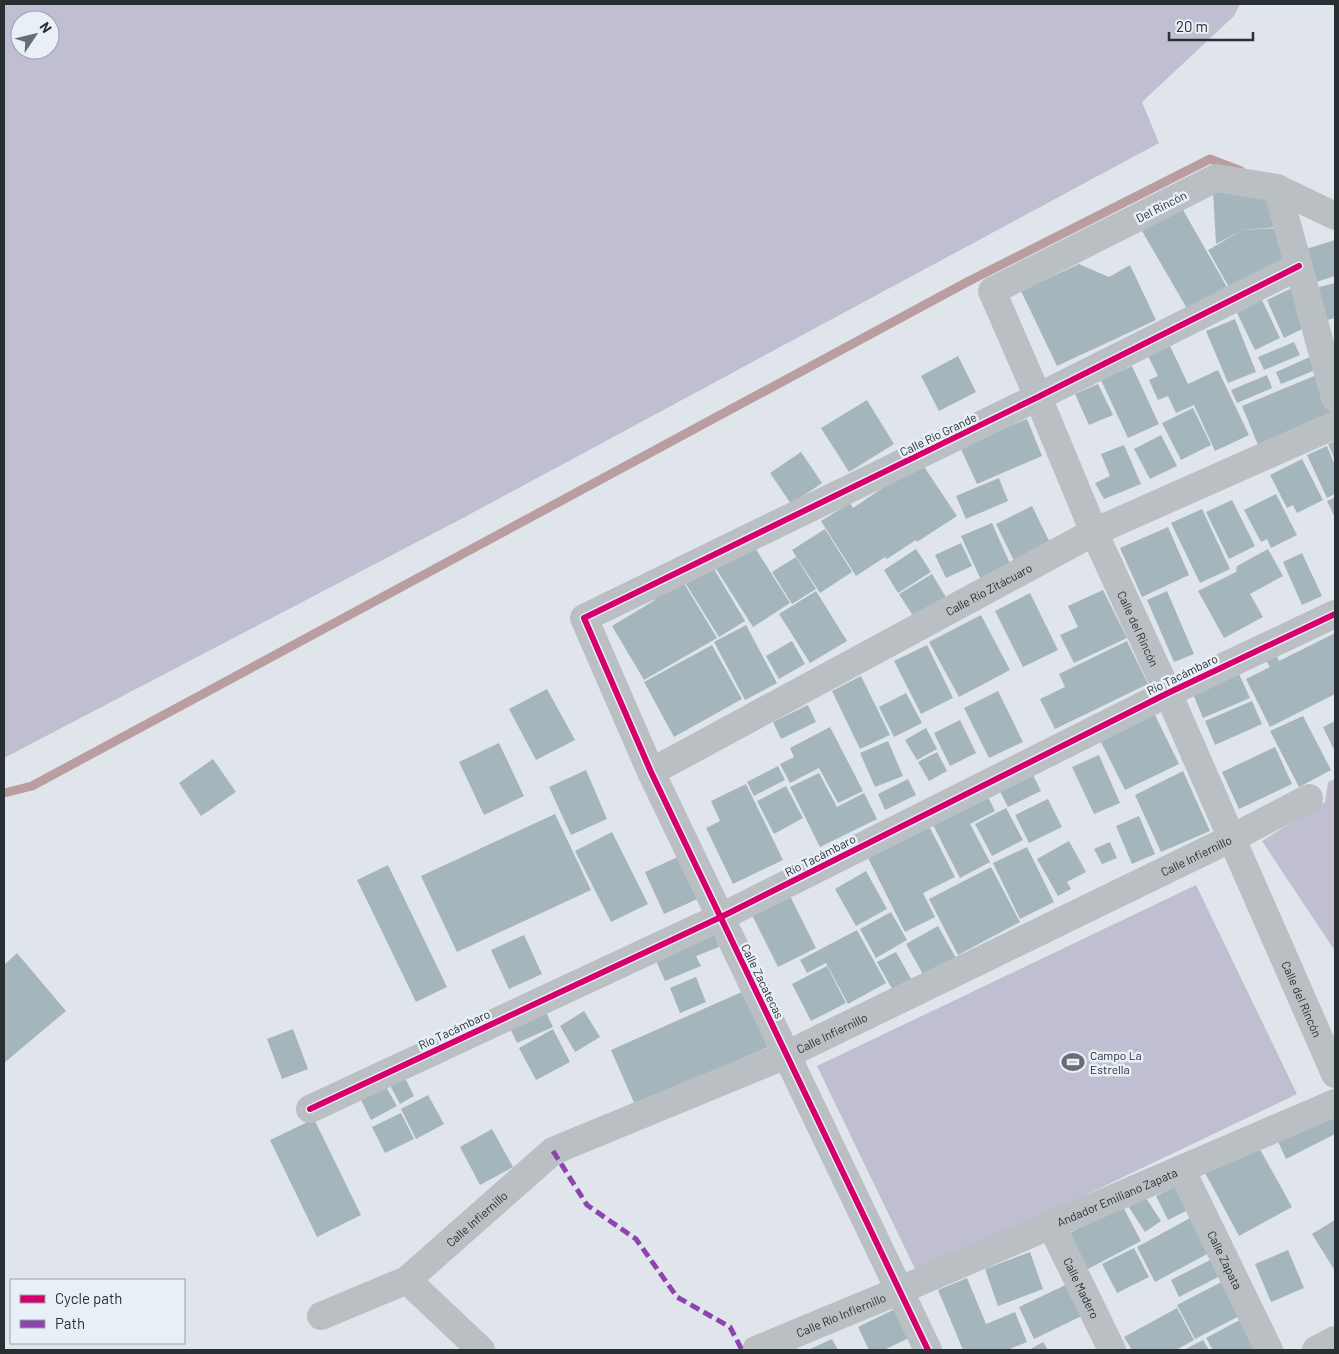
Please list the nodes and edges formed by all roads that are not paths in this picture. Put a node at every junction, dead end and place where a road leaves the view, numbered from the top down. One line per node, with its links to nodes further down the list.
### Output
1 (1277, 188): 2 (street, Del Rincón); 3 (street); 4 (street, Del Rincón)
2 (1335, 216)
3 (1299, 266): 5 (street, Calle Río Grande); 6 (street)
4 (992, 291): 5 (street, Calle del Rincón)
5 (1038, 397): 8 (street, Calle del Rincón); 10 (street, Calle Río Grande)
6 (1335, 398)
7 (1335, 425): 8 (street, Calle Río Zitácuaro)
8 (1094, 532): 11 (street, Calle del Rincón); 12 (street, Calle Río Zitácuaro)
9 (1335, 614): 11 (street, Río Tacámbaro)
10 (584, 618): 12 (street, Calle Zacatecas)
11 (1168, 693): 14 (street, Calle del Rincón); 15 (street, Río Tacámbaro)
12 (651, 772): 15 (street, Calle Zacatecas)
13 (1309, 798): 14 (street, Calle Infiernillo)
14 (1232, 838): 16 (street, Calle Infiernillo); 17 (street, Calle del Rincón)
15 (720, 917): 16 (street, Calle Zacatecas); 19 (street, Río Tacámbaro)
16 (786, 1055): 22 (street, Calle Infiernillo); 23 (street, Calle Zacatecas)
17 (1335, 1074)
18 (1335, 1103): 20 (street, Andador Emiliano Zapata)
19 (310, 1108)
20 (1180, 1169): 21 (street, Andador Emiliano Zapata); 30 (street, Calle Zapata)
21 (1051, 1225): 23 (street, Andador Emiliano Zapata); 29 (street, Calle Madero)
22 (407, 1280): 24 (street, Calle Infiernillo); 26 (street)
23 (898, 1291): 27 (street, Calle Río Infiernillo); 28 (street, Calle Zacatecas)
24 (321, 1316)
25 (1335, 1340): 31 (street)
26 (481, 1350)
27 (756, 1350)
28 (928, 1350)
29 (1112, 1350)
30 (1269, 1350)
31 (1316, 1350)

